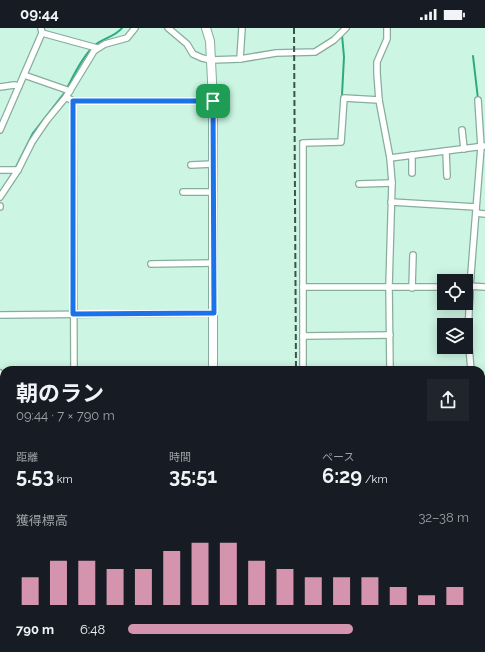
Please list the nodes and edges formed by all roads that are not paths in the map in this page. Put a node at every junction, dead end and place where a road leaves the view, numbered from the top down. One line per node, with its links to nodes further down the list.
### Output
1 (135, 28): 8 (street)
2 (168, 28): 10 (street)
3 (206, 28): 10 (street)
4 (242, 28): 9 (street)
5 (346, 28): 9 (street)
6 (387, 28): 16 (street)
7 (42, 31): 8 (street); 11 (street)
8 (94, 47): 14 (street)
9 (240, 59): 10 (street)
10 (211, 60): 19 (street)
11 (24, 75): 12 (street); 14 (street)
12 (19, 86): 13 (street); 20 (street)
13 (0, 87)
14 (70, 91): 15 (street)
15 (66, 97): 18 (street); 30 (street)
16 (380, 100): 26 (street); 47 (street)
17 (478, 100): 22 (street)
18 (73, 101): 19 (street); 53 (street)
19 (213, 101): 27 (street)
20 (0, 130)
21 (462, 130): 23 (street)
22 (483, 146): 23 (street); 39 (street)
23 (464, 149): 24 (street)
24 (446, 151): 25 (street); 32 (street)
25 (412, 155): 26 (street); 31 (street)
26 (390, 158): 33 (street)
27 (213, 164): 28 (street); 36 (street)
28 (191, 165)
29 (0, 170): 30 (street)
30 (16, 170): 37 (street)
31 (412, 173)
32 (447, 176)
33 (392, 183): 34 (street); 38 (street)
34 (359, 184)
35 (183, 192): 36 (street)
36 (213, 192): 42 (street)
37 (0, 197)
38 (391, 202): 39 (street); 45 (street)
39 (476, 210): 40 (street); 44 (street)
40 (485, 214)
41 (413, 255): 50 (street)
42 (214, 263): 43 (street); 52 (street)
43 (151, 264)
44 (469, 274)
45 (389, 286): 47 (street); 50 (street); 55 (street)
46 (473, 286): 49 (street)
47 (303, 287): 56 (street)
48 (437, 287): 50 (street)
49 (485, 287)
50 (412, 288)
51 (468, 310): 61 (street)
52 (214, 313): 53 (street); 58 (street)
53 (73, 314): 54 (street); 57 (street)
54 (0, 315)
55 (390, 335): 56 (street); 60 (street)
56 (303, 336): 59 (street)
57 (74, 366)
58 (213, 366)
59 (303, 366)
60 (390, 366)
61 (471, 366)

